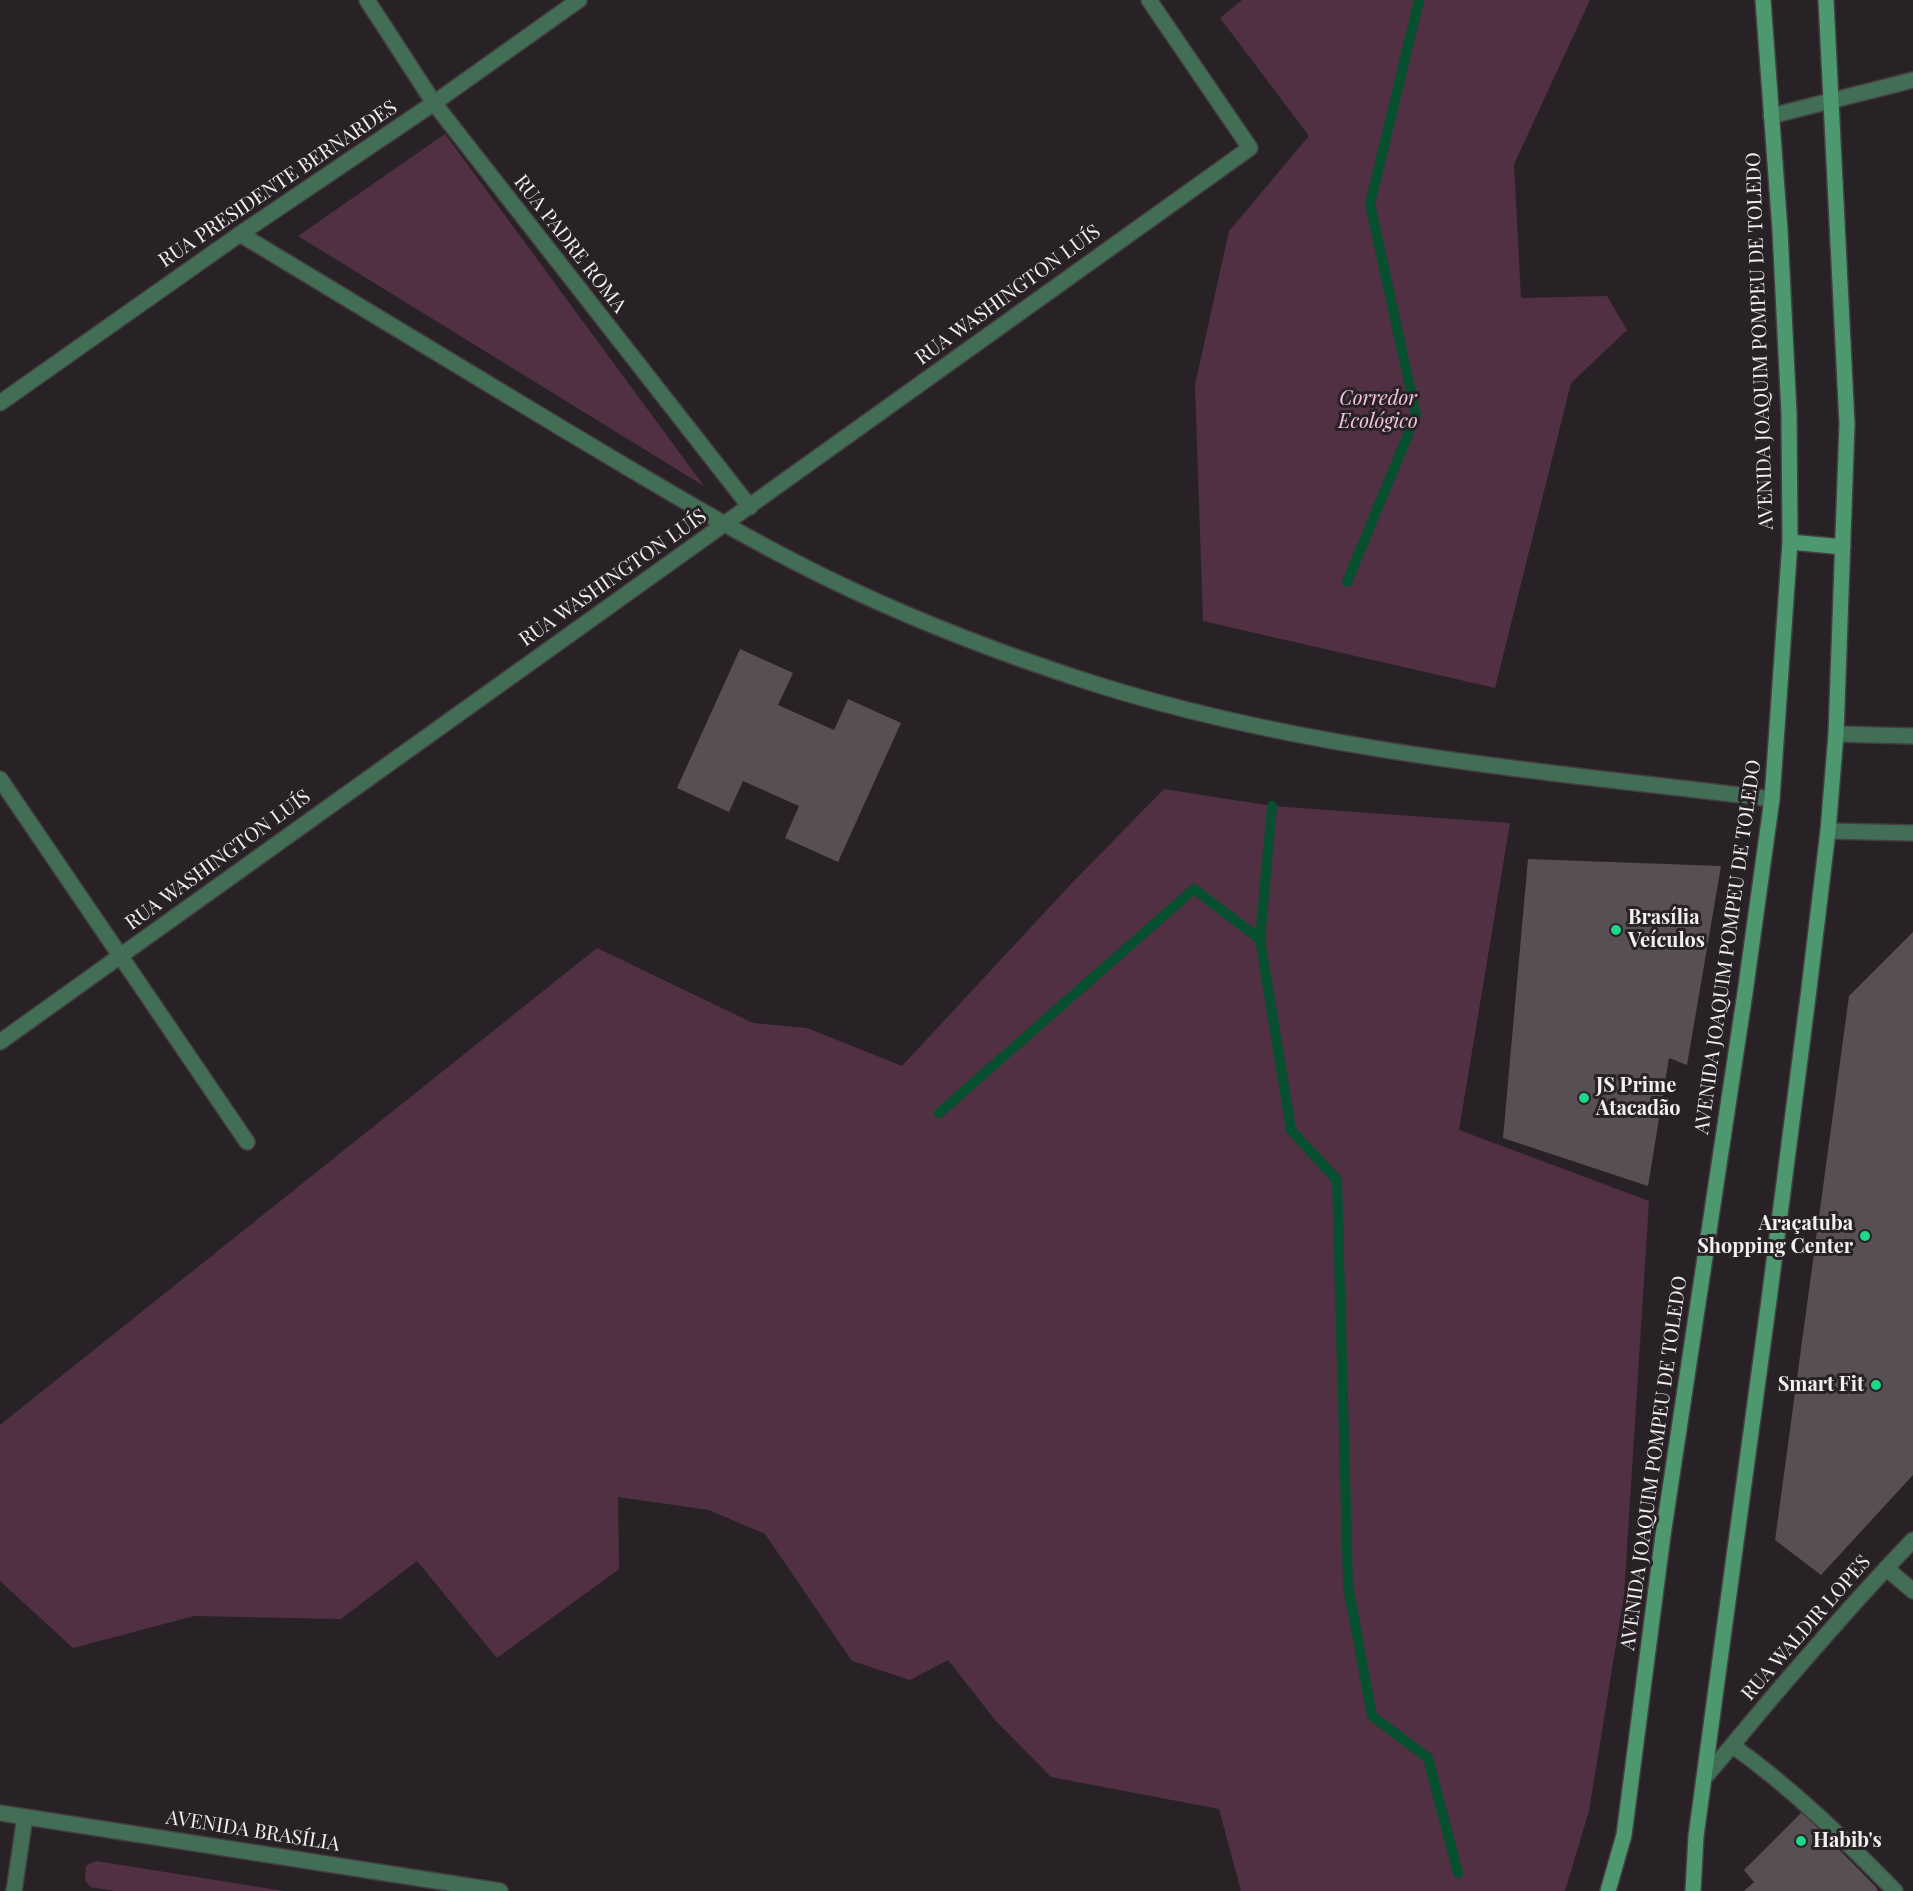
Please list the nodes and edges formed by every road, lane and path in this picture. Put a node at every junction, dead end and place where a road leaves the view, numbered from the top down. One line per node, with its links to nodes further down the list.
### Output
1 (367, 0): 8 (street, RUA PADRE ROMA)
2 (579, 0): 8 (street, RUA PRESIDENTE BERNARDES)
3 (1149, 0): 12 (street, RUA WASHINGTON LUÍS)
4 (1763, 0): 9 (main road, AVENIDA JOAQUIM POMPEU DE TOLEDO)
5 (1826, 0): 7 (main road)
6 (1913, 80): 7 (street)
7 (1832, 101): 9 (street); 15 (main road)
8 (434, 103): 10 (street, RUA PRESIDENTE BERNARDES); 12 (street, RUA PADRE ROMA)
9 (1771, 116): 14 (main road, AVENIDA JOAQUIM POMPEU DE TOLEDO)
10 (240, 234): 11 (street, RUA PRESIDENTE BERNARDES); 13 (street)
11 (0, 403)
12 (750, 507): 13 (street, RUA WASHINGTON LUÍS)
13 (724, 525): 19 (street); 22 (street, RUA WASHINGTON LUÍS)
14 (1790, 542): 15 (main road); 19 (main road, AVENIDA JOAQUIM POMPEU DE TOLEDO)
15 (1843, 547): 16 (main road)
16 (1836, 734): 17 (street); 20 (main road)
17 (1913, 736)
18 (0, 779): 22 (street)
19 (1772, 799): 34 (main road, AVENIDA JOAQUIM POMPEU DE TOLEDO)
20 (1828, 831): 21 (street); 29 (main road)
21 (1913, 833)
22 (120, 956): 23 (street, RUA WASHINGTON LUÍS); 24 (street)
23 (0, 1042)
24 (247, 1142)
25 (1913, 1540): 26 (street, RUA WALDIR LOPES)
26 (1886, 1568): 27 (street); 28 (street, RUA WALDIR LOPES)
27 (1913, 1591)
28 (1733, 1746): 29 (street, RUA WALDIR LOPES); 36 (street)
29 (1705, 1777): 35 (main road)
30 (0, 1813): 31 (street, AVENIDA BRASÍLIA)
31 (25, 1817): 32 (street); 33 (street, AVENIDA BRASÍLIA)
32 (14, 1891)
33 (500, 1891)
34 (1608, 1891)
35 (1693, 1891)
36 (1895, 1891)

